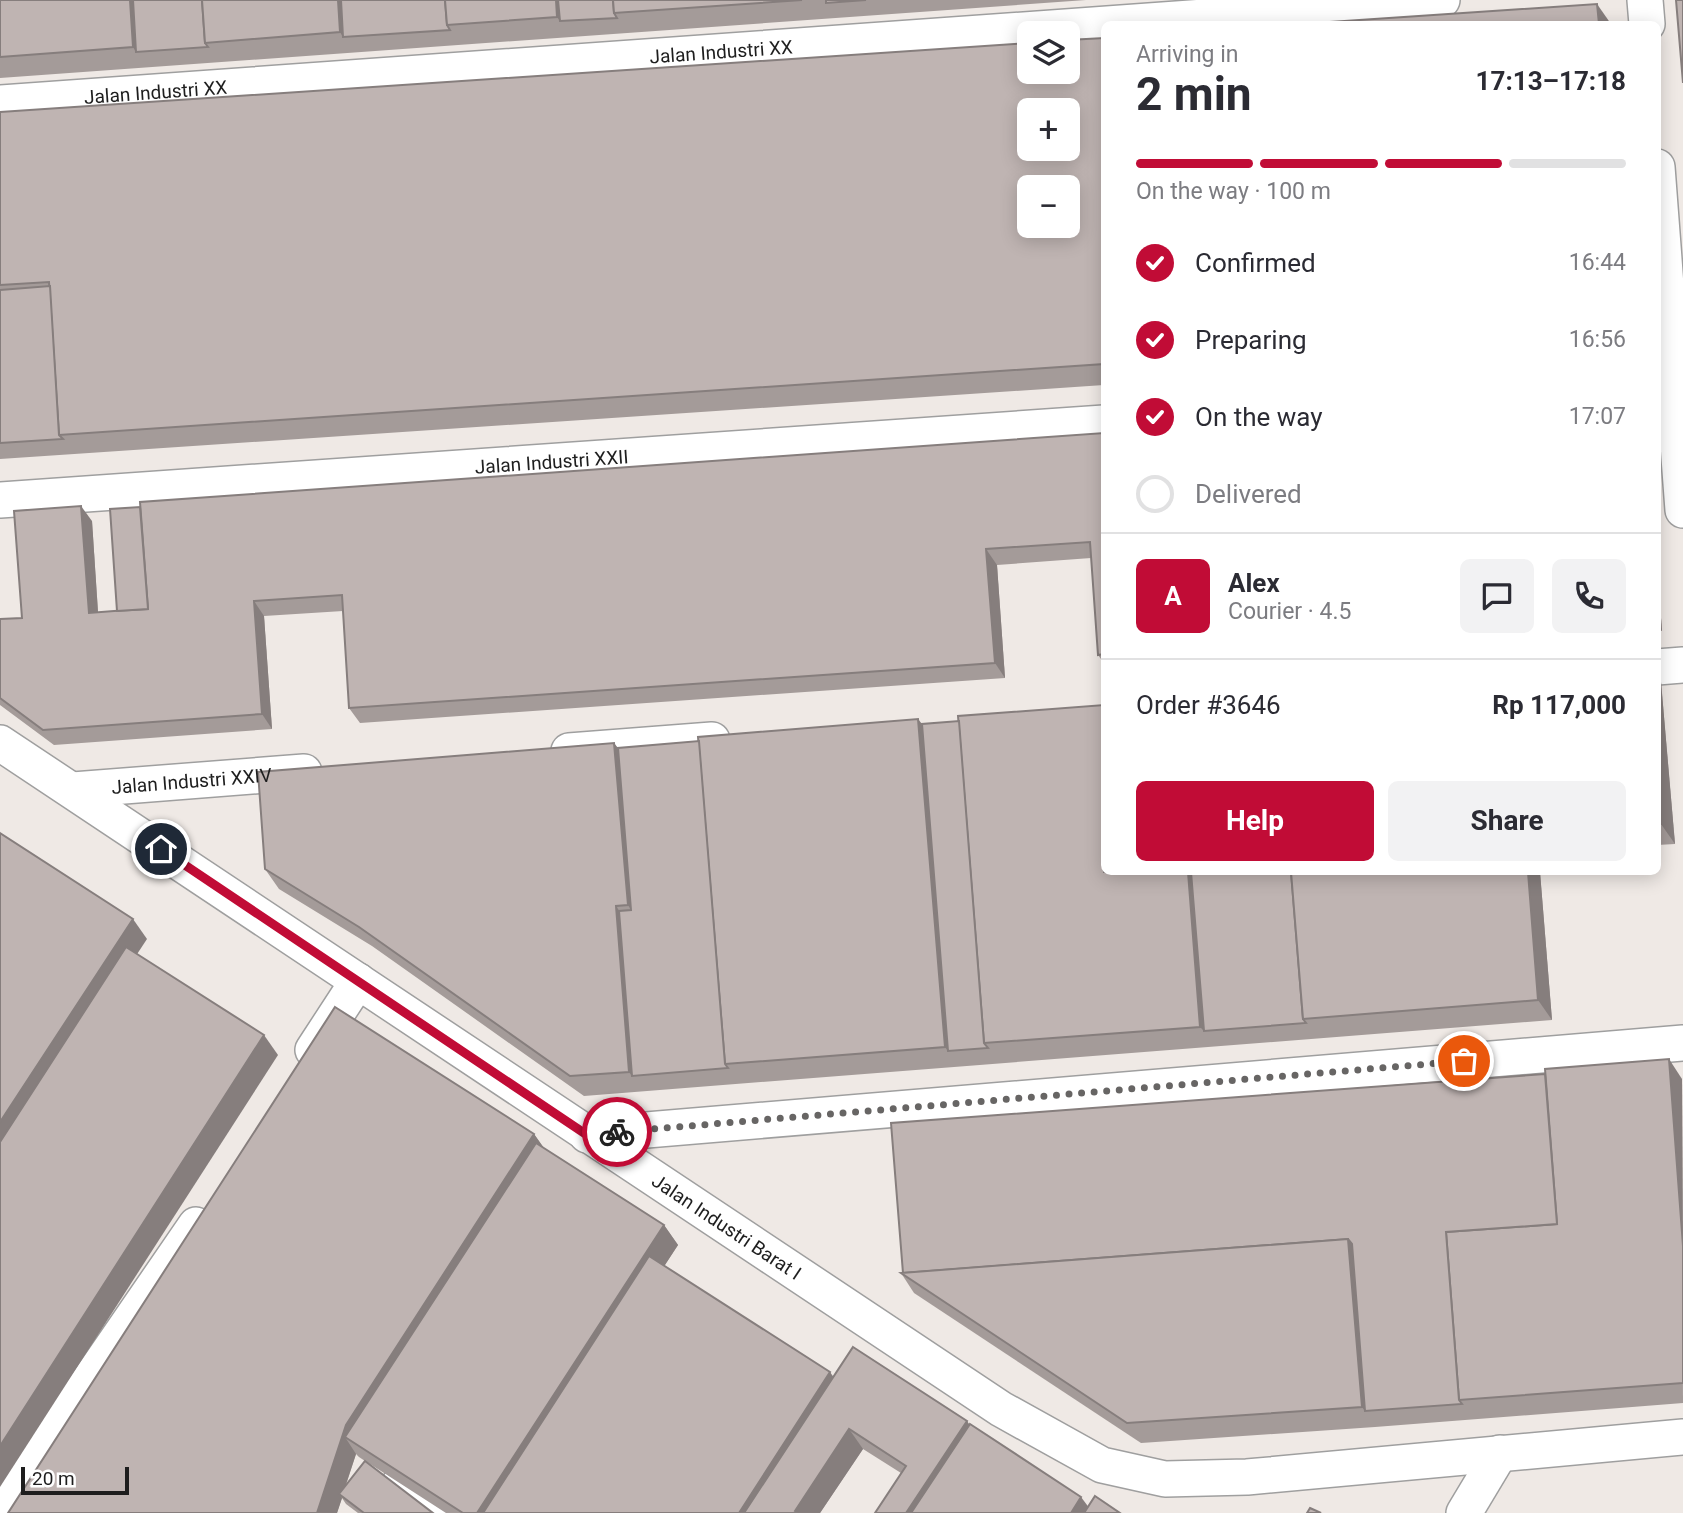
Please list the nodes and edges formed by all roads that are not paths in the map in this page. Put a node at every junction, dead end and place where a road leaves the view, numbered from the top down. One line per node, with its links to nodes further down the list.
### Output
1 (1442, 0): 3 (street, Jalan Industri XX)
2 (1645, 0): 4 (street)
3 (1148, 21)
4 (1647, 21)
5 (1101, 24): 6 (street, Jalan Industri XX)
6 (0, 103)
7 (1661, 228): 8 (street)
8 (1671, 382): 11 (street)
9 (1101, 424): 10 (street, Jalan Industri XXII)
10 (0, 500)
11 (1683, 510)
12 (1683, 666): 13 (street)
13 (1661, 667)
14 (742, 738): 16 (street)
15 (0, 743): 18 (street, Jalan Industri Barat I)
16 (533, 754)
17 (338, 769): 18 (street, Jalan Industri XXIV)
18 (73, 790): 19 (street, Jalan Industri Barat I)
19 (358, 981): 21 (street); 22 (street, Jalan Industri Barat I)
20 (1683, 1043): 22 (street)
21 (297, 1075)
22 (587, 1135): 25 (street, Jalan Industri Barat I)
23 (212, 1202): 27 (street)
24 (1683, 1437): 25 (street, Jalan Industri Barat I)
25 (1500, 1453): 29 (street)
26 (397, 1487): 28 (street)
27 (0, 1510)
28 (435, 1513)
29 (1465, 1513)

